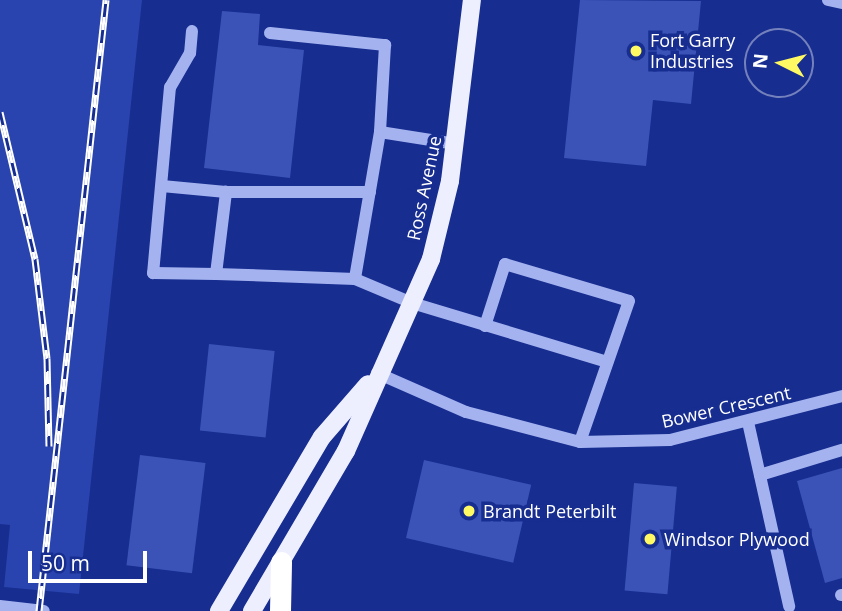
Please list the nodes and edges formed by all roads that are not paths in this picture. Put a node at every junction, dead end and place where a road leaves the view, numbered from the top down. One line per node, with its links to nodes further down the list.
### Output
1 (472, 0): 7 (main road, Ross Avenue)
2 (828, 0): 3 (street)
3 (842, 3)
4 (192, 31): 8 (street)
5 (270, 33): 6 (street)
6 (380, 132): 7 (street); 10 (street)
7 (456, 144): 13 (main road, Ross Avenue)
8 (162, 186): 9 (street); 11 (street)
9 (226, 192): 10 (street); 11 (street)
10 (370, 192): 12 (street)
11 (216, 274): 12 (street)
12 (355, 279): 13 (street)
13 (412, 303): 14 (street); 16 (main road, Ross Avenue)
14 (485, 326): 15 (street); 15 (street)
15 (607, 362): 19 (street)
16 (377, 373): 19 (street, Bower Crescent); 22 (main road, Ross Avenue); 26 (main road, Ross Avenue)
17 (842, 396): 18 (street, Bower Crescent)
18 (748, 422): 19 (street, Bower Crescent); 21 (street)
19 (580, 442)
20 (842, 450): 21 (street)
21 (760, 475): 24 (street)
22 (281, 562): 27 (main road, Ross Avenue); 28 (highway)
23 (0, 606): 25 (street)
24 (789, 606)
25 (44, 611)
26 (219, 611)
27 (252, 611)
28 (280, 611)

